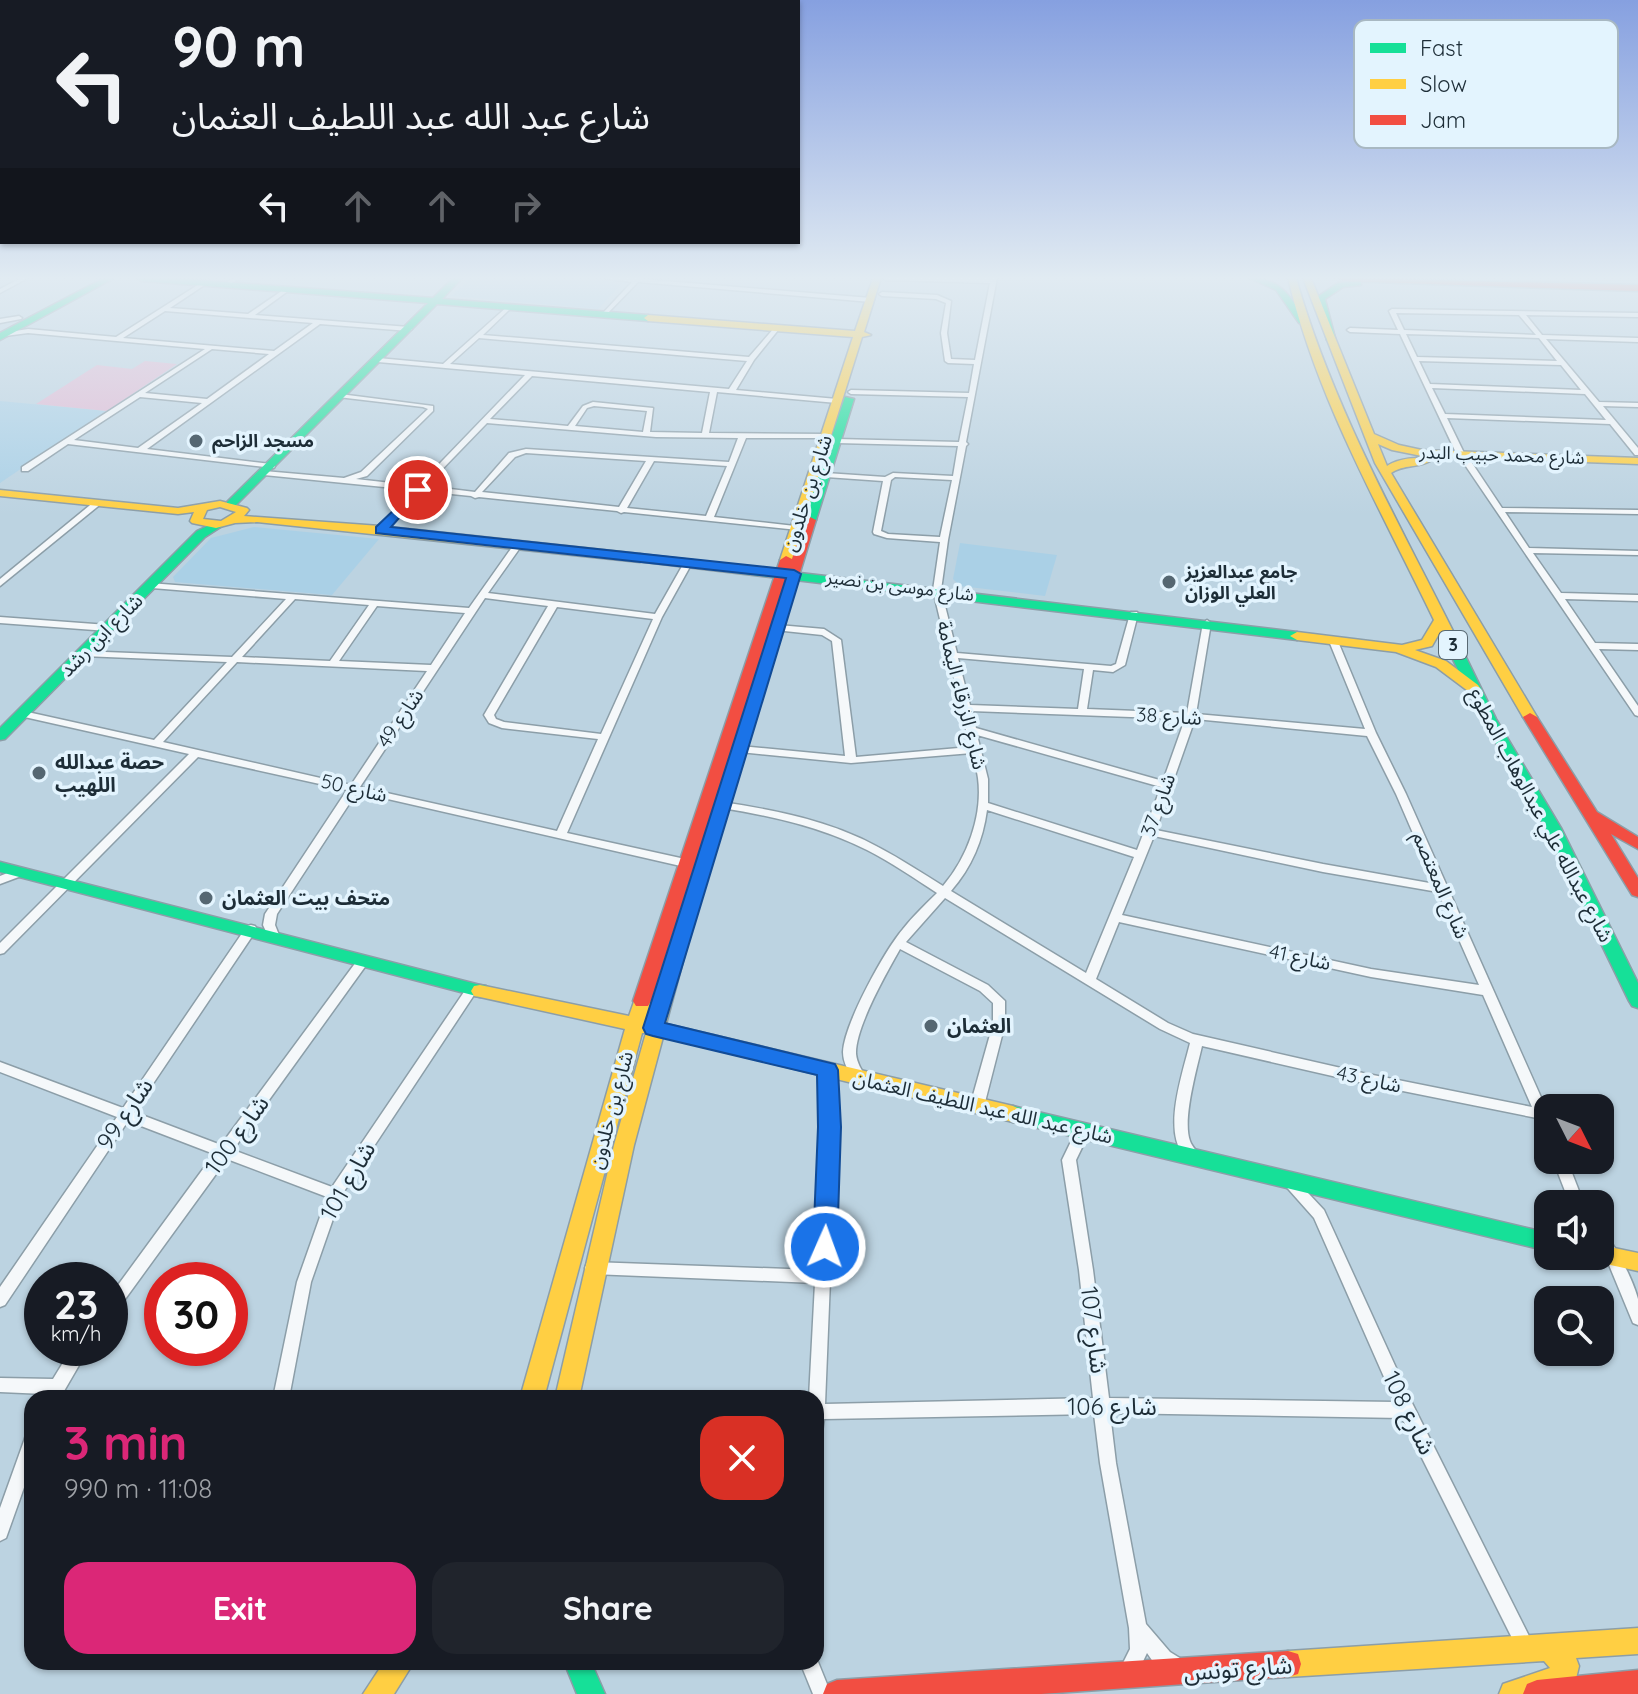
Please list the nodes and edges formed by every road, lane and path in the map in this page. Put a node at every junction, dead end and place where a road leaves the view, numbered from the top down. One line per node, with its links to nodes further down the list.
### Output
1 (196, 357): 23 (street)
2 (268, 357): 27 (street)
3 (381, 357): 14 (main road)
4 (455, 357): 17 (street)
5 (728, 357): 12 (street)
6 (857, 357): 26 (main road, شارع بن خلدون)
7 (947, 357): 15 (street)
8 (980, 357): 15 (street, شارع الزرقاء اليمامة)
9 (1315, 357): 92 (main road, شارع عبدالله علي عبدالوهاب المطوع / 3)
10 (1338, 357): 38 (main road, شارع عبدالله علي عبدالوهاب المطوع / 3)
11 (1559, 357): 16 (street)
12 (751, 359): 21 (street)
13 (1414, 359): 16 (street); 19 (street)
14 (378, 360): 17 (street); 25 (main road)
15 (979, 362): 24 (street, شارع الزرقاء اليمامة)
16 (1564, 363): 22 (street)
17 (445, 366): 18 (street)
18 (530, 374): 20 (street); 31 (street)
19 (1427, 386): 22 (street); 30 (street)
20 (714, 390): 21 (street); 35 (street)
21 (731, 392): 26 (street)
22 (1587, 392): 28 (street)
23 (141, 395): 27 (street); 41 (street)
24 (973, 395): 26 (street); 42 (street, شارع الزرقاء اليمامة)
25 (340, 396): 53 (main road); 58 (street)
26 (844, 397): 40 (main road, شارع بن خلدون)
27 (206, 401): 43 (street)
28 (1596, 404): 29 (street); 32 (street)
29 (1638, 405)
30 (1442, 416): 32 (street); 46 (street)
31 (485, 421): 33 (street); 59 (street)
32 (1612, 422): 37 (street)
33 (569, 429): 34 (street); 34 (street)
34 (646, 434): 35 (street)
35 (705, 435): 36 (street)
36 (743, 435): 40 (street); 50 (street)
37 (1623, 435): 39 (street); 44 (street)
38 (1369, 436): 45 (main road, شارع محمد حبيب البدر); 54 (main road, شارع عبدالله علي عبدالوهاب المطوع / 3)
39 (1638, 436)
40 (831, 438): 42 (street); 55 (main road, شارع بن خلدون); 69 (main road, شارع بن خلدون)
41 (70, 442): 43 (street); 52 (street)
42 (964, 444): 56 (street, شارع الزرقاء اليمامة)
43 (139, 451): 53 (street)
44 (1638, 453)
45 (1423, 457): 46 (main road, شارع محمد حبيب البدر); 54 (main road, شارع محمد حبيب البدر)
46 (1464, 458): 49 (main road, شارع محمد حبيب البدر); 63 (street)
47 (650, 461): 50 (street); 61 (street); 64 (street)
48 (1638, 461): 49 (main road, شارع محمد حبيب البدر)
49 (1556, 462): 51 (main road, شارع محمد حبيب البدر)
50 (731, 464): 67 (street)
51 (1638, 468)
52 (25, 469)
53 (268, 469): 58 (street); 66 (main road)
54 (1385, 472): 125 (main road, شارع عبدالله علي عبدالوهاب المطوع / 3)
55 (826, 475): 57 (street); 78 (main road, شارع بن خلدون)
56 (957, 478): 57 (street); 71 (street, شارع الزرقاء اليمامة)
57 (887, 479): 71 (street)
58 (344, 480): 59 (street)
59 (418, 490): 61 (street); 70 (street)
60 (0, 493): 62 (main road)
61 (475, 496): 64 (street)
62 (98, 503): 68 (main road); 77 (street)
63 (1499, 510): 65 (street); 73 (street)
64 (621, 511): 67 (street)
65 (1638, 512)
66 (237, 516): 68 (main road); 68 (main road); 70 (main road, شارع موسى بن نصير)
67 (709, 519): 69 (street)
68 (199, 521): 80 (main road, شارع ابن رشد)
69 (795, 528): 78 (main road, شارع بن خلدون)
70 (380, 530): 72 (main road, شارع موسى بن نصير)
71 (944, 540): 81 (street, شارع الزرقاء اليمامة)
72 (518, 545): 75 (main road, شارع موسى بن نصير); 82 (street, شارع 49)
73 (1526, 550): 74 (street); 83 (street)
74 (1638, 553)
75 (688, 563): 78 (main road, شارع موسى بن نصير); 90 (street)
76 (0, 569): 77 (street)
77 (14, 571): 79 (street)
78 (787, 574): 81 (main road, شارع موسى بن نصير); 95 (main road, شارع بن خلدون); 130 (main road, شارع بن خلدون)
79 (0, 583)
80 (152, 585): 84 (street); 94 (main road, شارع ابن رشد)
81 (937, 590): 89 (main road, شارع موسى بن نصير); 101 (street, شارع الزرقاء اليمامة)
82 (482, 595): 87 (street); 88 (street, شارع 49)
83 (1557, 596): 85 (street); 97 (street)
84 (292, 597): 86 (street); 102 (street)
85 (1638, 598)
86 (375, 603): 88 (street); 103 (street)
87 (554, 604): 90 (street); 115 (street)
88 (471, 611): 104 (street, شارع 49)
89 (1134, 614): 93 (main road, شارع موسى بن نصير); 105 (street)
90 (658, 617): 115 (street)
91 (0, 620): 94 (street)
92 (1441, 620): 99 (main road, شارع موسى بن نصير); 106 (main road, شارع عبدالله علي عبدالوهاب المطوع / 3)
93 (1207, 623): 96 (main road, شارع موسى بن نصير); 111 (street, شارع 37)
94 (108, 628): 100 (main road, شارع ابن رشد)
95 (778, 628): 117 (main road, شارع بن خلدون); 120 (street)
96 (1334, 641): 99 (main road, شارع موسى بن نصير); 113 (street, شارع المعتصم)
97 (1592, 646): 98 (street); 109 (street)
98 (1638, 647)
99 (1398, 648): 106 (main road, شارع موسى بن نصير)
100 (83, 653): 102 (street); 110 (main road, شارع ابن رشد)
101 (951, 655): 105 (street); 107 (street, شارع الزرقاء اليمامة)
102 (235, 660): 103 (street); 116 (street)
103 (332, 664): 104 (street)
104 (434, 668): 122 (street, شارع 49)
105 (1089, 668): 108 (street)
106 (1473, 688): 147 (main road, شارع عبدالله علي عبدالوهاب المطوع / 3)
107 (966, 708): 108 (street, شارع 38); 112 (street, شارع الزرقاء اليمامة)
108 (1082, 712): 111 (street, شارع 38)
109 (1638, 712)
110 (23, 714): 114 (main road, شارع ابن رشد); 116 (street, شارع 50)
111 (1191, 716): 113 (street, شارع 38); 121 (street, شارع 37)
112 (971, 730): 118 (street, شارع الزرقاء اليمامة); 121 (street)
113 (1371, 733): 135 (street, شارع المعتصم)
114 (0, 736)
115 (605, 737): 127 (street)
116 (157, 743): 119 (street, شارع 50)
117 (740, 749): 120 (street); 123 (main road, شارع بن خلدون)
118 (976, 750): 120 (street); 124 (street, شارع الزرقاء اليمامة)
119 (197, 752): 122 (street, شارع 50); 134 (street)
120 (851, 760)
121 (1165, 785): 126 (street, شارع 37)
122 (353, 788): 127 (street, شارع 50); 140 (street, شارع 49)
123 (722, 805): 137 (street, شارع 43); 149 (main road, شارع بن خلدون)
124 (984, 805): 129 (street); 137 (street, شارع الزرقاء اليمامة)
125 (1590, 815): 128 (main road); 136 (main road, شارع عبدالله علي عبدالوهاب المطوع / 3)
126 (1150, 832): 129 (street, شارع 37); 135 (street)
127 (561, 833): 130 (street, شارع 50)
128 (1638, 844)
129 (1140, 855): 138 (street, شارع 37)
130 (685, 863): 148 (main road, شارع بن خلدون)
131 (0, 867): 132 (main road, شارع عبد الله عبد اللطيف العثمان)
132 (20, 872): 133 (street); 134 (main road, شارع عبد الله عبد اللطيف العثمان)
133 (0, 880)
134 (67, 884): 139 (main road, شارع عبد الله عبد اللطيف العثمان); 142 (street)
135 (1443, 889): 146 (street, شارع المعتصم)
136 (1638, 891)
137 (945, 894): 141 (street, شارع الزرقاء اليمامة); 144 (street, شارع 43)
138 (1115, 917): 144 (street, شارع 37); 146 (street, شارع 41)
139 (251, 929): 140 (main road, شارع عبد الله عبد اللطيف العثمان); 157 (street, شارع 99)
140 (273, 935): 143 (main road, شارع عبد الله عبد اللطيف العثمان)
141 (898, 943): 153 (street, شارع الزرقاء اليمامة); 155 (street)
142 (0, 950)
143 (363, 961): 145 (main road, شارع عبد الله عبد اللطيف العثمان); 159 (street, شارع 100)
144 (1089, 980): 150 (street, شارع 43)
145 (472, 989): 148 (main road, شارع عبد الله عبد اللطيف العثمان); 162 (street, شارع 101)
146 (1487, 991): 154 (street, شارع المعتصم)
147 (1638, 1001)
148 (635, 1024): 149 (main road, شارع عبد الله عبد اللطيف العثمان); 177 (main road, شارع بن خلدون)
149 (653, 1028): 152 (main road, شارع عبد الله عبد اللطيف العثمان); 166 (main road, شارع بن خلدون)
150 (1197, 1041): 156 (street, شارع 43); 160 (street)
151 (0, 1067): 157 (street)
152 (827, 1070): 153 (main road, شارع عبد الله عبد اللطيف العثمان); 168 (street)
153 (859, 1077): 155 (main road, شارع عبد الله عبد اللطيف العثمان)
154 (1534, 1096)
155 (977, 1106): 158 (main road, شارع عبد الله عبد اللطيف العثمان)
156 (1534, 1112)
157 (124, 1114): 159 (street); 170 (street, شارع 99)
158 (1083, 1131): 160 (main road, شارع عبد الله عبد اللطيف العثمان); 180 (street, شارع 107)
159 (226, 1152): 162 (street); 169 (street, شارع 100)
160 (1194, 1157): 161 (main road, شارع عبد الله عبد اللطيف العثمان)
161 (1287, 1180): 163 (main road, شارع عبد الله عبد اللطيف العثمان); 181 (street, شارع 108)
162 (335, 1194): 176 (street, شارع 101)
163 (1534, 1239)
164 (1614, 1258): 165 (main road)
165 (1638, 1262)
166 (592, 1268): 168 (street); 178 (main road, شارع بن خلدون)
167 (1613, 1270): 171 (street)
168 (824, 1277): 179 (street)
169 (128, 1284)
170 (0, 1300)
171 (1638, 1318)
172 (70, 1366): 175 (street)
173 (0, 1385): 174 (street)
174 (39, 1390)
175 (55, 1390)
176 (283, 1390)
177 (534, 1390)
178 (569, 1390)
179 (818, 1390)
180 (1103, 1405): 181 (street, شارع 106); 182 (street, شارع 106); 185 (street, شارع 107)
181 (1407, 1410): 188 (street, شارع 108)
182 (824, 1412)
183 (24, 1464): 184 (street)
184 (0, 1532)
185 (1138, 1628): 191 (street, شارع 107); 192 (street, شارع 107)
186 (1638, 1641): 187 (main road, شارع تونس)
187 (1551, 1648): 188 (main road, شارع تونس); 199 (main road)
188 (1528, 1650): 191 (main road, شارع تونس)
189 (395, 1670): 195 (main road)
190 (812, 1670): 197 (street)
191 (1185, 1672): 192 (main road, شارع تونس)
192 (1125, 1675): 198 (main road, شارع تونس)
193 (1638, 1684): 200 (main road)
194 (588, 1686): 196 (main road)
195 (377, 1694)
196 (605, 1694)
197 (822, 1694)
198 (837, 1694)
199 (1513, 1694)
200 (1537, 1694)

